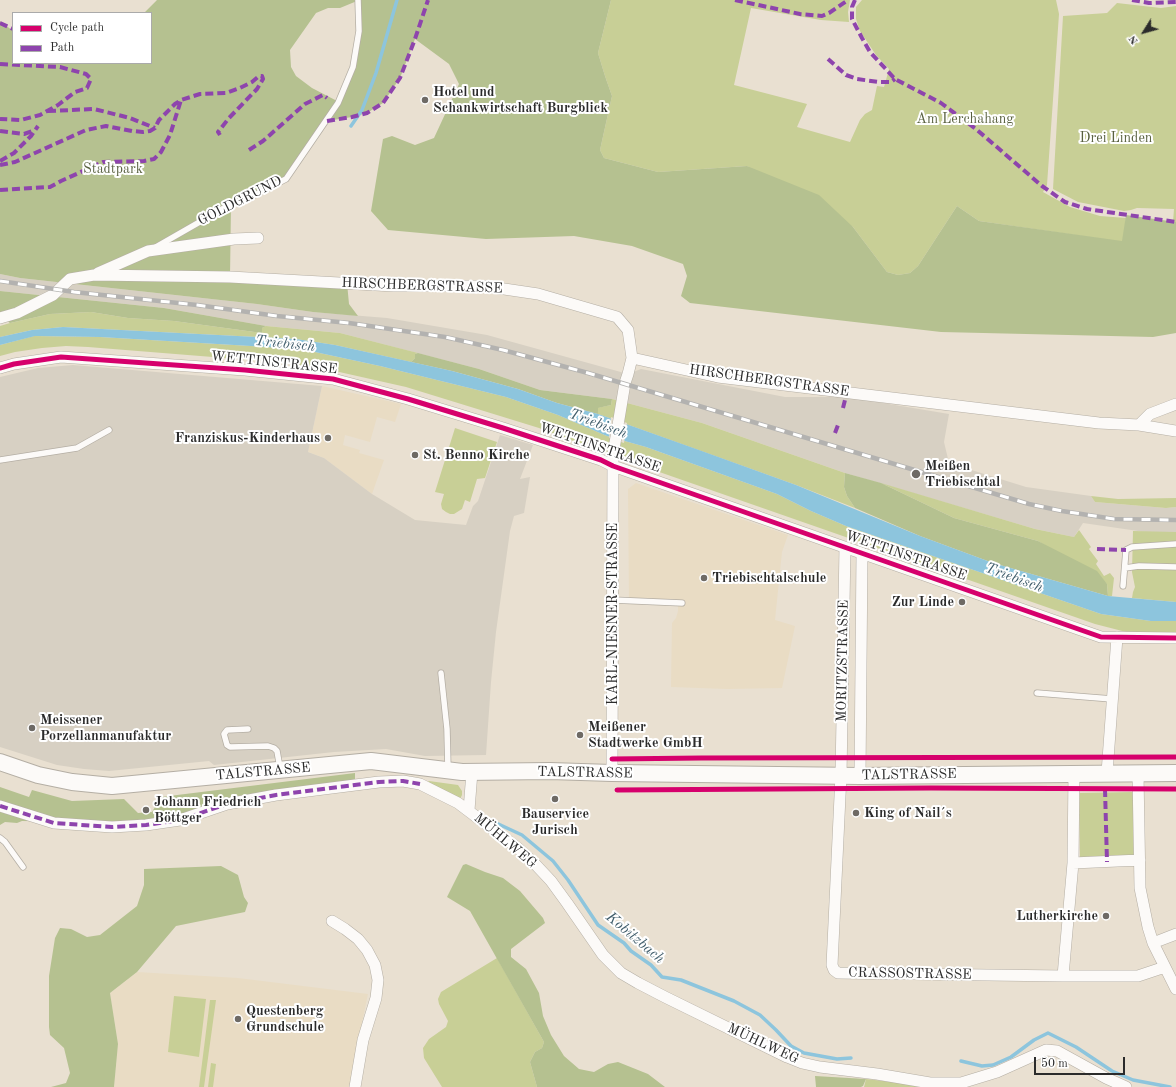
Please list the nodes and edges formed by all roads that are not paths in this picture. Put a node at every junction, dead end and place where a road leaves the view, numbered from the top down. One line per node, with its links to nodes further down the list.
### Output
1 (358, 0): 3 (lane, GOLDGRUND)
2 (258, 238): 3 (street)
3 (148, 251): 4 (street)
4 (94, 275): 5 (street, HIRSCHBERGSTRASSE); 6 (street, HIRSCHBERGSTRASSE)
5 (0, 318)
6 (632, 358): 9 (street, HIRSCHBERGSTRASSE); 13 (street, KARL-NIESNER-STRASSE)
7 (0, 368): 13 (street, WETTINSTRASSE)
8 (1176, 404): 9 (street)
9 (1139, 425): 11 (street, HIRSCHBERGSTRASSE)
10 (109, 430): 12 (lane)
11 (1176, 431)
12 (0, 460)
13 (613, 460): 15 (street, WETTINSTRASSE); 20 (street, KARL-NIESNER-STRASSE)
14 (1176, 544): 18 (lane)
15 (845, 547): 16 (street, WETTINSTRASSE); 37 (street, MORITZSTRASSE)
16 (862, 553): 22 (street, WETTINSTRASSE); 38 (street, MORITZSTRASSE)
17 (1176, 567): 18 (lane)
18 (1125, 568): 19 (lane)
19 (1123, 586)
20 (612, 600): 21 (lane); 35 (street, KARL-NIESNER-STRASSE)
21 (682, 604)
22 (1117, 637): 23 (street, WETTINSTRASSE); 26 (street)
23 (1176, 638)
24 (441, 673): 30 (lane)
25 (1036, 693): 26 (lane)
26 (1112, 699): 33 (street)
27 (248, 729): 29 (lane)
28 (0, 762): 29 (main road, TALSTRASSE)
29 (280, 770): 30 (main road, TALSTRASSE)
30 (448, 771): 31 (main road, TALSTRASSE)
31 (472, 772): 35 (main road, TALSTRASSE); 41 (street, MÜHLWEG)
32 (1074, 773): 33 (main road, TALSTRASSE); 38 (main road, TALSTRASSE); 44 (street)
33 (1107, 773): 36 (main road, TALSTRASSE)
34 (1176, 773): 36 (main road, TALSTRASSE)
35 (612, 774): 37 (main road, TALSTRASSE)
36 (1138, 774): 43 (street)
37 (841, 776): 38 (main road, TALSTRASSE); 50 (street, CRASSOSTRASSE)
38 (860, 776)
39 (420, 784): 40 (street, TALSTRASSE); 41 (street, MÜHLWEG)
40 (0, 806)
41 (469, 810): 52 (street, MÜHLWEG)
42 (0, 838): 45 (lane)
43 (1140, 860): 44 (street); 48 (street)
44 (1073, 863): 50 (street)
45 (23, 867)
46 (332, 921): 53 (street)
47 (1176, 934): 48 (street)
48 (1153, 943): 49 (street)
49 (1165, 967): 50 (street); 51 (street)
50 (1062, 976)
51 (1176, 989)
52 (960, 1085): 54 (street, MÜHLWEG)
53 (355, 1087)
54 (1126, 1087)

